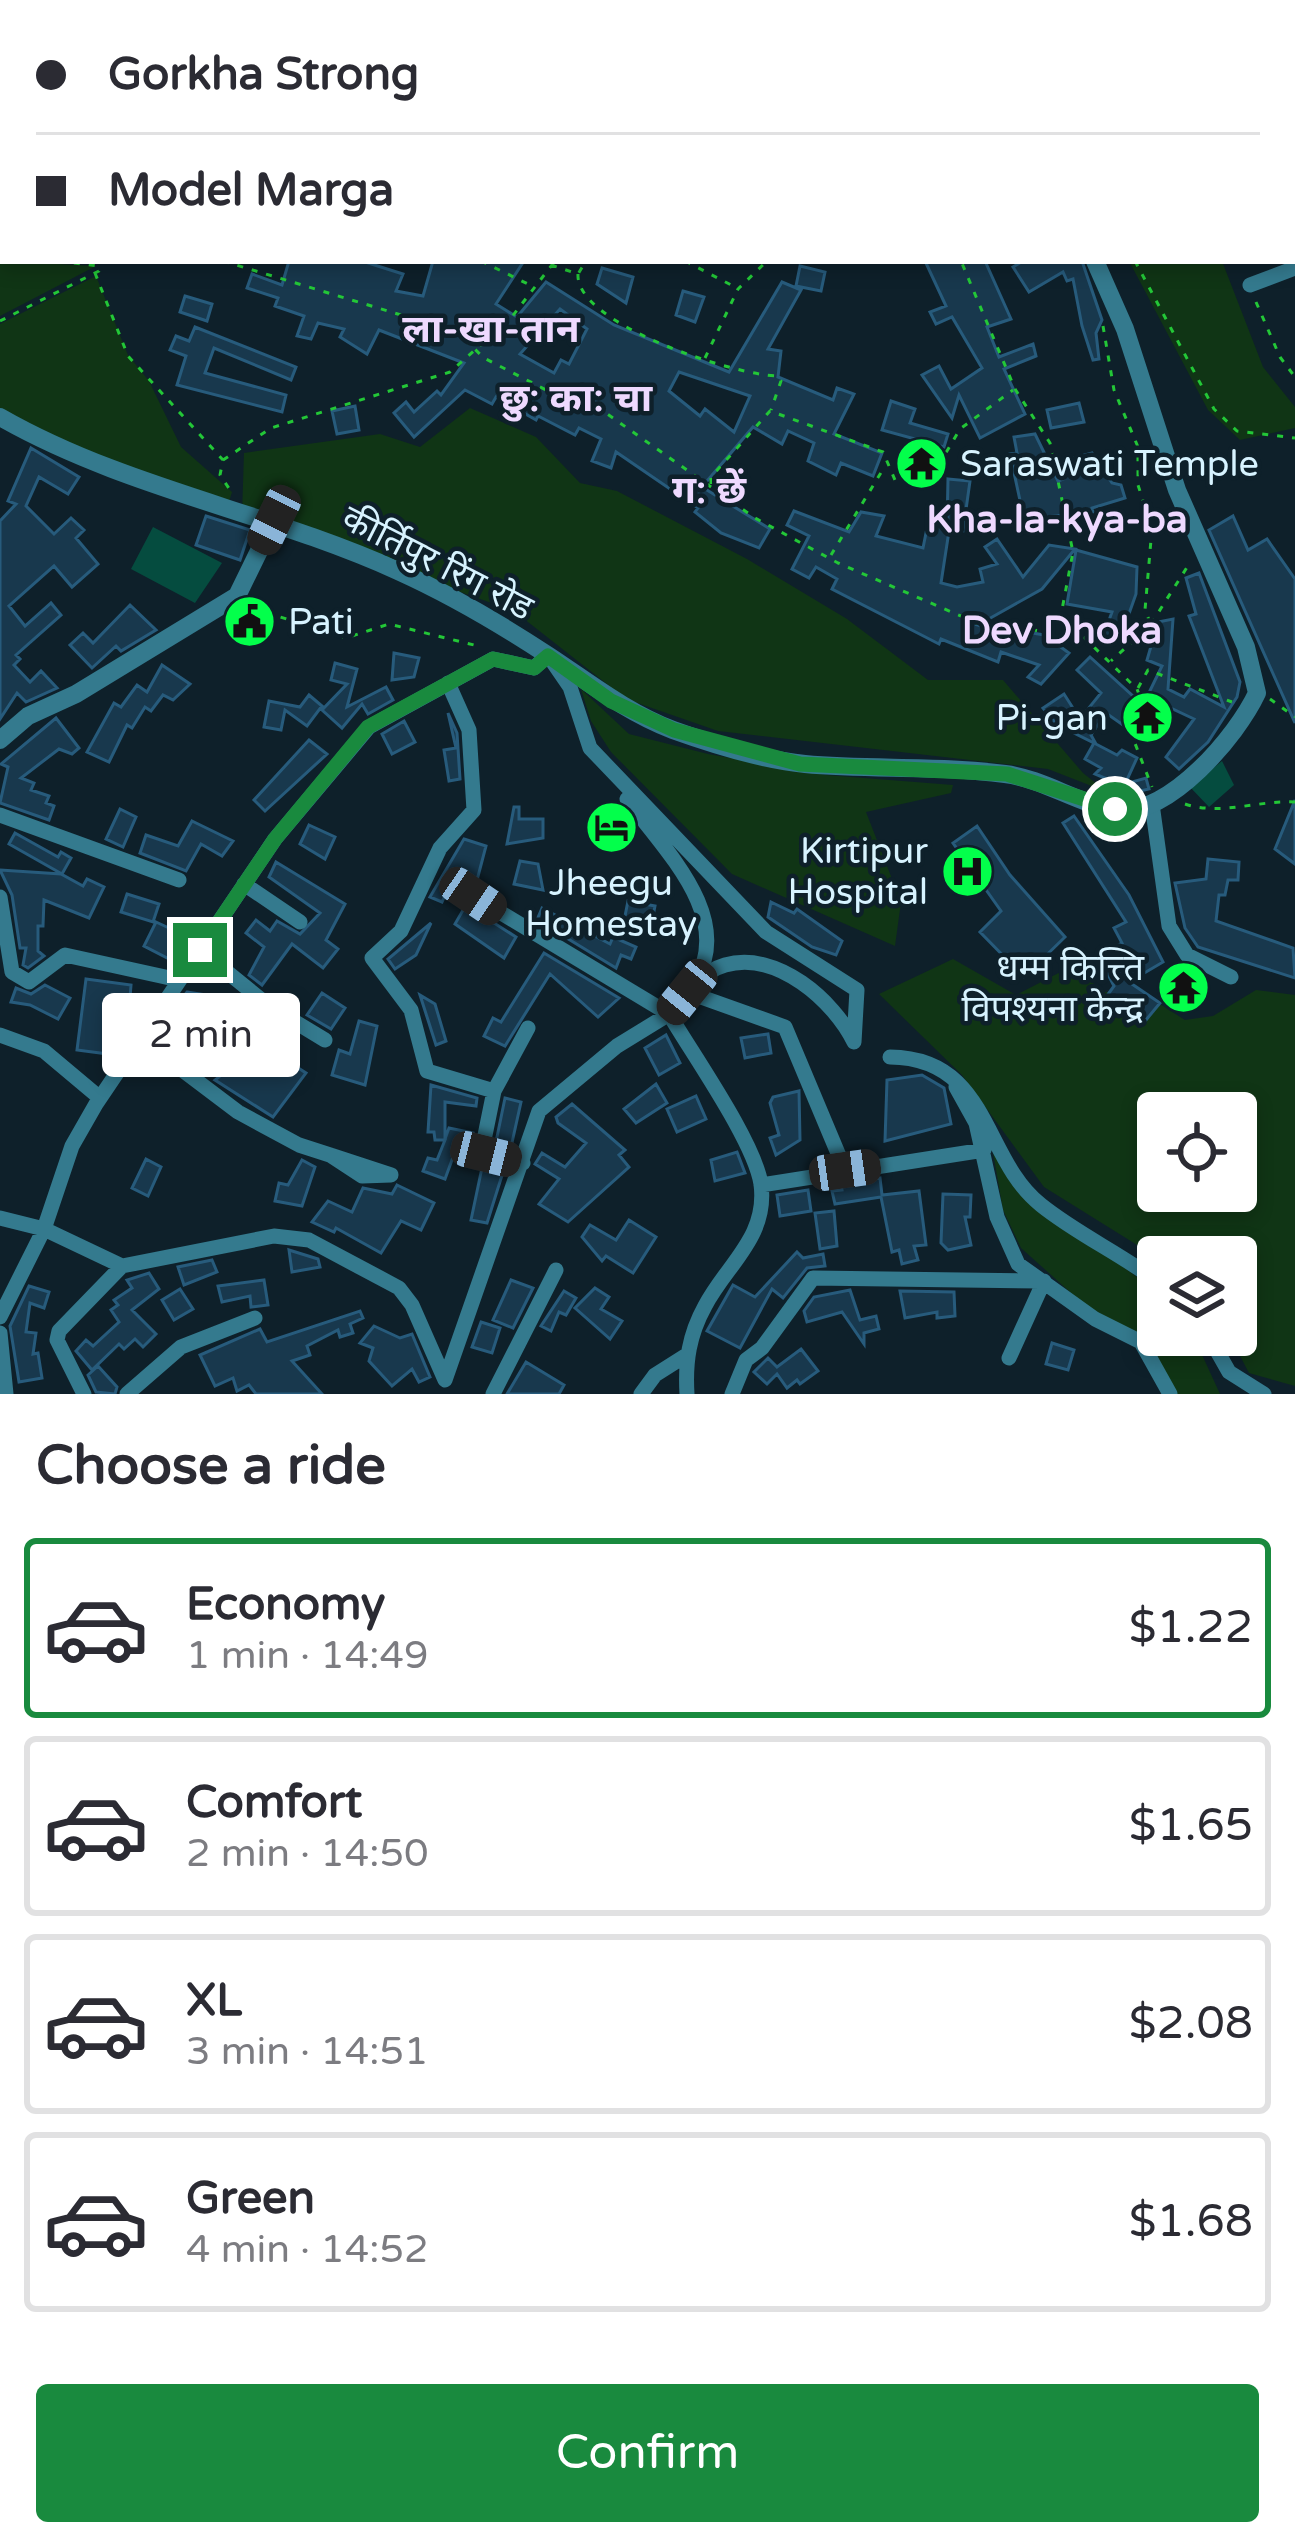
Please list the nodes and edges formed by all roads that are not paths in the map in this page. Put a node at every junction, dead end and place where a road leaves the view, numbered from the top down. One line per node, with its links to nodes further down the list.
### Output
1 (1096, 264): 10 (street)
2 (1295, 268): 3 (street)
3 (1250, 286)
4 (0, 417): 5 (street, कीर्तिपुर रिंग रोड)
5 (274, 520): 6 (street, कीर्तिपुर रिंग रोड); 8 (street)
6 (548, 656): 7 (street); 9 (street); 10 (street, कीर्तिपुर रिंग रोड)
7 (448, 683): 13 (street); 31 (street)
8 (0, 740)
9 (590, 748): 21 (street); 21 (street)
10 (1159, 801): 19 (street)
11 (0, 815): 12 (street)
12 (179, 880)
13 (244, 884): 16 (street); 17 (street)
14 (473, 896): 23 (street)
15 (0, 897): 18 (street)
16 (300, 922)
17 (200, 950): 20 (street); 27 (street)
18 (6, 970): 20 (street)
19 (1231, 977)
20 (179, 980): 22 (street)
21 (691, 987): 23 (street); 36 (street)
22 (160, 1007): 26 (street); 29 (street)
23 (669, 1014): 35 (street); 37 (street)
24 (528, 1028): 31 (street)
25 (0, 1035): 32 (street)
26 (140, 1038): 32 (street); 34 (street)
27 (325, 1040)
28 (890, 1057): 30 (street)
29 (224, 1058)
30 (956, 1087): 33 (street); 41 (street)
31 (494, 1091): 35 (street)
32 (100, 1099): 39 (street)
33 (984, 1150): 36 (street); 43 (street)
34 (329, 1155)
35 (523, 1163): 50 (street)
36 (845, 1170): 37 (street)
37 (761, 1185): 47 (street)
38 (0, 1219): 39 (street)
39 (44, 1228): 40 (street); 44 (street)
40 (122, 1266): 50 (street); 52 (street)
41 (1137, 1268)
42 (556, 1270): 54 (street)
43 (1044, 1281): 49 (street); 57 (street); 58 (street)
44 (0, 1317)
45 (255, 1318): 53 (street)
46 (0, 1334): 51 (street)
47 (685, 1356): 55 (street); 56 (street)
48 (1220, 1356): 59 (street)
49 (1009, 1358)
50 (442, 1387)
51 (6, 1394)
52 (84, 1394)
53 (127, 1394)
54 (493, 1394)
55 (641, 1394)
56 (687, 1394)
57 (732, 1394)
58 (1170, 1394)
59 (1264, 1394)

